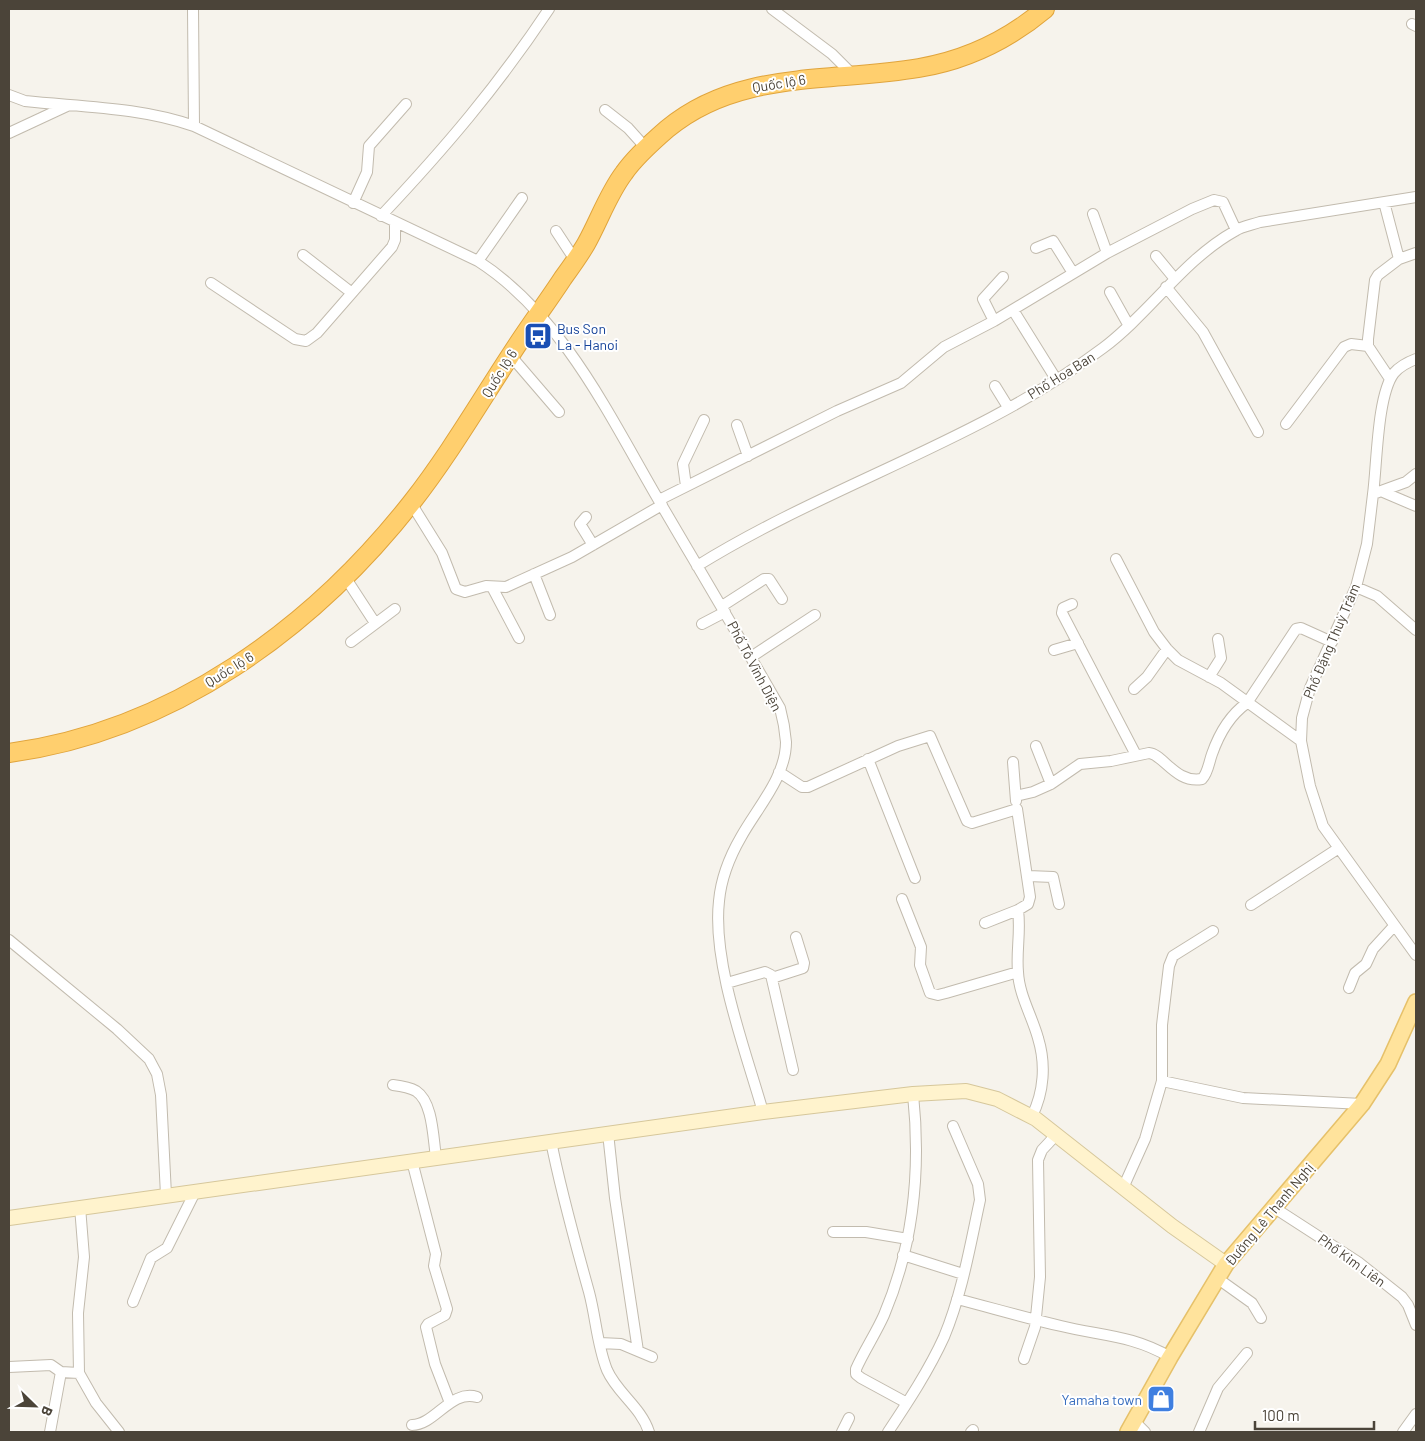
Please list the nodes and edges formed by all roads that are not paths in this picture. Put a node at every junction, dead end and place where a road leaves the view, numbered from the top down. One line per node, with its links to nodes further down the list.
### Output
1 (193, 9): 10 (street)
2 (549, 9): 18 (street)
3 (772, 9): 5 (street)
4 (1045, 9): 5 (highway, Quốc lộ 6)
5 (852, 74): 12 (highway, Quốc lộ 6)
6 (9, 95): 8 (street, Phố Tô Vĩnh Diện)
7 (406, 104): 16 (street)
8 (68, 106): 10 (street, Phố Tô Vĩnh Diện); 11 (street)
9 (605, 110): 12 (street)
10 (194, 126): 16 (street, Phố Tô Vĩnh Diện)
11 (9, 133)
12 (646, 148): 28 (highway, Quốc lộ 6)
13 (1416, 197): 15 (street, Phố Hoa Ban)
14 (522, 198): 29 (street)
15 (1384, 202): 20 (street, Phố Hoa Ban); 27 (street)
16 (353, 203): 18 (street, Phố Tô Vĩnh Diện)
17 (1092, 214): 23 (street)
18 (381, 216): 19 (street, Phố Tô Vĩnh Diện)
19 (395, 222): 29 (street, Phố Tô Vĩnh Diện); 36 (street)
20 (1236, 230): 23 (street); 32 (street, Phố Hoa Ban)
21 (556, 231): 28 (street)
22 (1036, 248): 30 (street)
23 (1107, 253): 30 (street)
24 (1416, 254): 27 (street)
25 (303, 255): 36 (street)
26 (1156, 256): 32 (street)
27 (1398, 259): 41 (street)
28 (575, 260): 38 (highway, Quốc lộ 6)
29 (478, 261): 38 (street, Phố Tô Vĩnh Diện)
30 (1073, 273): 37 (street)
31 (1003, 277): 39 (street)
32 (1174, 279): 34 (street, Phố Hoa Ban)
33 (210, 283): 36 (street)
34 (1166, 287): 40 (street, Phố Hoa Ban); 52 (street)
35 (1110, 292): 40 (street)
36 (352, 293)
37 (1013, 310): 39 (street); 44 (street)
38 (538, 313): 42 (highway, Quốc lộ 6); 58 (street, Phố Tô Vĩnh Diện)
39 (994, 321): 53 (street)
40 (1129, 326): 44 (street, Phố Hoa Ban)
41 (1368, 346): 45 (street); 50 (street)
42 (510, 355): 48 (street); 57 (highway, Quốc lộ 6)
43 (1416, 359): 45 (street)
44 (1056, 379): 47 (street, Phố Hoa Ban)
45 (1390, 379): 56 (street, Phố Đặng Thuỳ Trâm)
46 (995, 386): 47 (street)
47 (1008, 407): 63 (street, Phố Hoa Ban)
48 (559, 412)
49 (704, 420): 55 (street)
50 (1286, 424)
51 (737, 425): 53 (street)
52 (1258, 432)
53 (748, 456): 55 (street)
54 (1415, 477): 56 (street)
55 (686, 486): 58 (street)
56 (1378, 493): 59 (street); 66 (street, Phố Đặng Thuỳ Trâm)
57 (411, 503): 65 (highway, Quốc lộ 6); 67 (street)
58 (660, 503): 61 (street); 63 (street, Phố Tô Vĩnh Diện)
59 (1416, 506)
60 (586, 517): 61 (street)
61 (593, 545): 64 (street)
62 (1116, 559): 82 (street)
63 (697, 566): 70 (street, Phố Tô Vĩnh Diện)
64 (534, 574): 67 (street); 72 (street)
65 (345, 577): 74 (street); 92 (highway, Quốc lộ 6)
66 (1356, 586): 76 (street); 80 (street, Phố Đặng Thuỳ Trâm)
67 (492, 587): 77 (street)
68 (782, 599): 70 (street)
69 (1072, 604): 81 (street)
70 (723, 609): 75 (street); 84 (street, Phố Tô Vĩnh Diện)
71 (395, 610): 74 (street)
72 (550, 615)
73 (815, 615): 84 (street)
74 (375, 623): 79 (street)
75 (702, 624)
76 (1416, 630)
77 (519, 638)
78 (1218, 638): 85 (street)
79 (351, 642)
80 (1332, 642): 87 (street); 88 (street, Phố Đặng Thuỳ Trâm)
81 (1078, 643): 83 (street); 93 (street)
82 (1167, 649): 85 (street); 86 (street)
83 (1054, 650)
84 (751, 657): 96 (street, Phố Tô Vĩnh Diện)
85 (1209, 677): 87 (street)
86 (1134, 689)
87 (1247, 703): 89 (street); 93 (street)
88 (1302, 722): 89 (street); 90 (street, Phố Đặng Thuỳ Trâm)
89 (1280, 724): 90 (street)
90 (1301, 741): 100 (street, Phố Đặng Thuỳ Trâm)
91 (1036, 746): 97 (street)
92 (9, 753)
93 (1136, 755): 97 (street)
94 (868, 760): 96 (street); 99 (street); 102 (street)
95 (1013, 762): 98 (street)
96 (779, 772): 115 (street, Phố Tô Vĩnh Diện)
97 (1051, 784): 98 (street)
98 (1016, 796): 99 (street)
99 (1017, 809): 101 (street)
100 (1339, 848): 105 (street); 108 (street, Phố Đặng Thuỳ Trâm)
101 (1028, 876): 104 (street); 106 (street)
102 (915, 878)
103 (902, 899): 113 (street)
104 (1059, 904)
105 (1252, 905)
106 (1018, 910): 107 (street); 113 (street)
107 (985, 923)
108 (1394, 926): 112 (street, Phố Đặng Thuỳ Trâm); 116 (street)
109 (1213, 931): 119 (street)
110 (796, 937): 114 (street)
111 (9, 940): 133 (street)
112 (1416, 955)
113 (1018, 972): 124 (street)
114 (772, 978): 115 (street); 118 (street)
115 (727, 983): 123 (street, Phố Tô Vĩnh Diện)
116 (1349, 988)
117 (1416, 1002): 122 (main road, Đường Lê Thanh Nghị)
118 (793, 1070)
119 (1162, 1081): 122 (street); 131 (street)
120 (393, 1085): 129 (street)
121 (913, 1094): 123 (street); 124 (street); 138 (street)
122 (1362, 1104): 135 (main road, Đường Lê Thanh Nghị)
123 (763, 1112): 126 (street)
124 (1032, 1116): 127 (street)
125 (953, 1126): 141 (street)
126 (608, 1134): 128 (street); 149 (street)
127 (1056, 1135): 131 (street); 146 (street)
128 (551, 1141): 129 (street); 148 (street)
129 (436, 1157): 130 (street)
130 (412, 1160): 132 (street); 158 (street)
131 (1123, 1188): 140 (street)
132 (196, 1190): 133 (street); 144 (street)
133 (166, 1195): 134 (street)
134 (80, 1207): 136 (street); 156 (street)
135 (1273, 1207): 140 (main road, Đường Lê Thanh Nghị); 147 (street, Phố Kim Liên)
136 (9, 1218)
137 (833, 1232): 138 (street)
138 (908, 1239): 139 (street)
139 (903, 1255): 141 (street); 159 (street)
140 (1226, 1264): 142 (main road, Đường Lê Thanh Nghị)
141 (964, 1274): 143 (street)
142 (1217, 1278): 145 (street); 152 (main road, Đường Lê Thanh Nghị)
143 (957, 1299): 146 (street); 159 (street)
144 (133, 1302)
145 (1262, 1318)
146 (1037, 1319): 152 (street); 153 (street)
147 (1416, 1325)
148 (600, 1343): 149 (street); 166 (street)
149 (638, 1351): 151 (street)
150 (1247, 1353): 169 (street)
151 (652, 1357)
152 (1170, 1357): 163 (main road, Đường Lê Thanh Nghị)
153 (1024, 1359)
154 (9, 1367): 155 (street)
155 (61, 1372): 156 (street); 164 (street)
156 (79, 1373): 165 (street)
157 (476, 1397): 158 (street)
158 (450, 1403): 162 (street)
159 (907, 1403): 168 (street)
160 (1416, 1414): 170 (street)
161 (849, 1418): 167 (street)
162 (412, 1426)
163 (1136, 1429)
164 (50, 1432)
165 (118, 1432)
166 (649, 1432)
167 (842, 1432)
168 (888, 1432)
169 (1199, 1432)
170 (1403, 1432)

